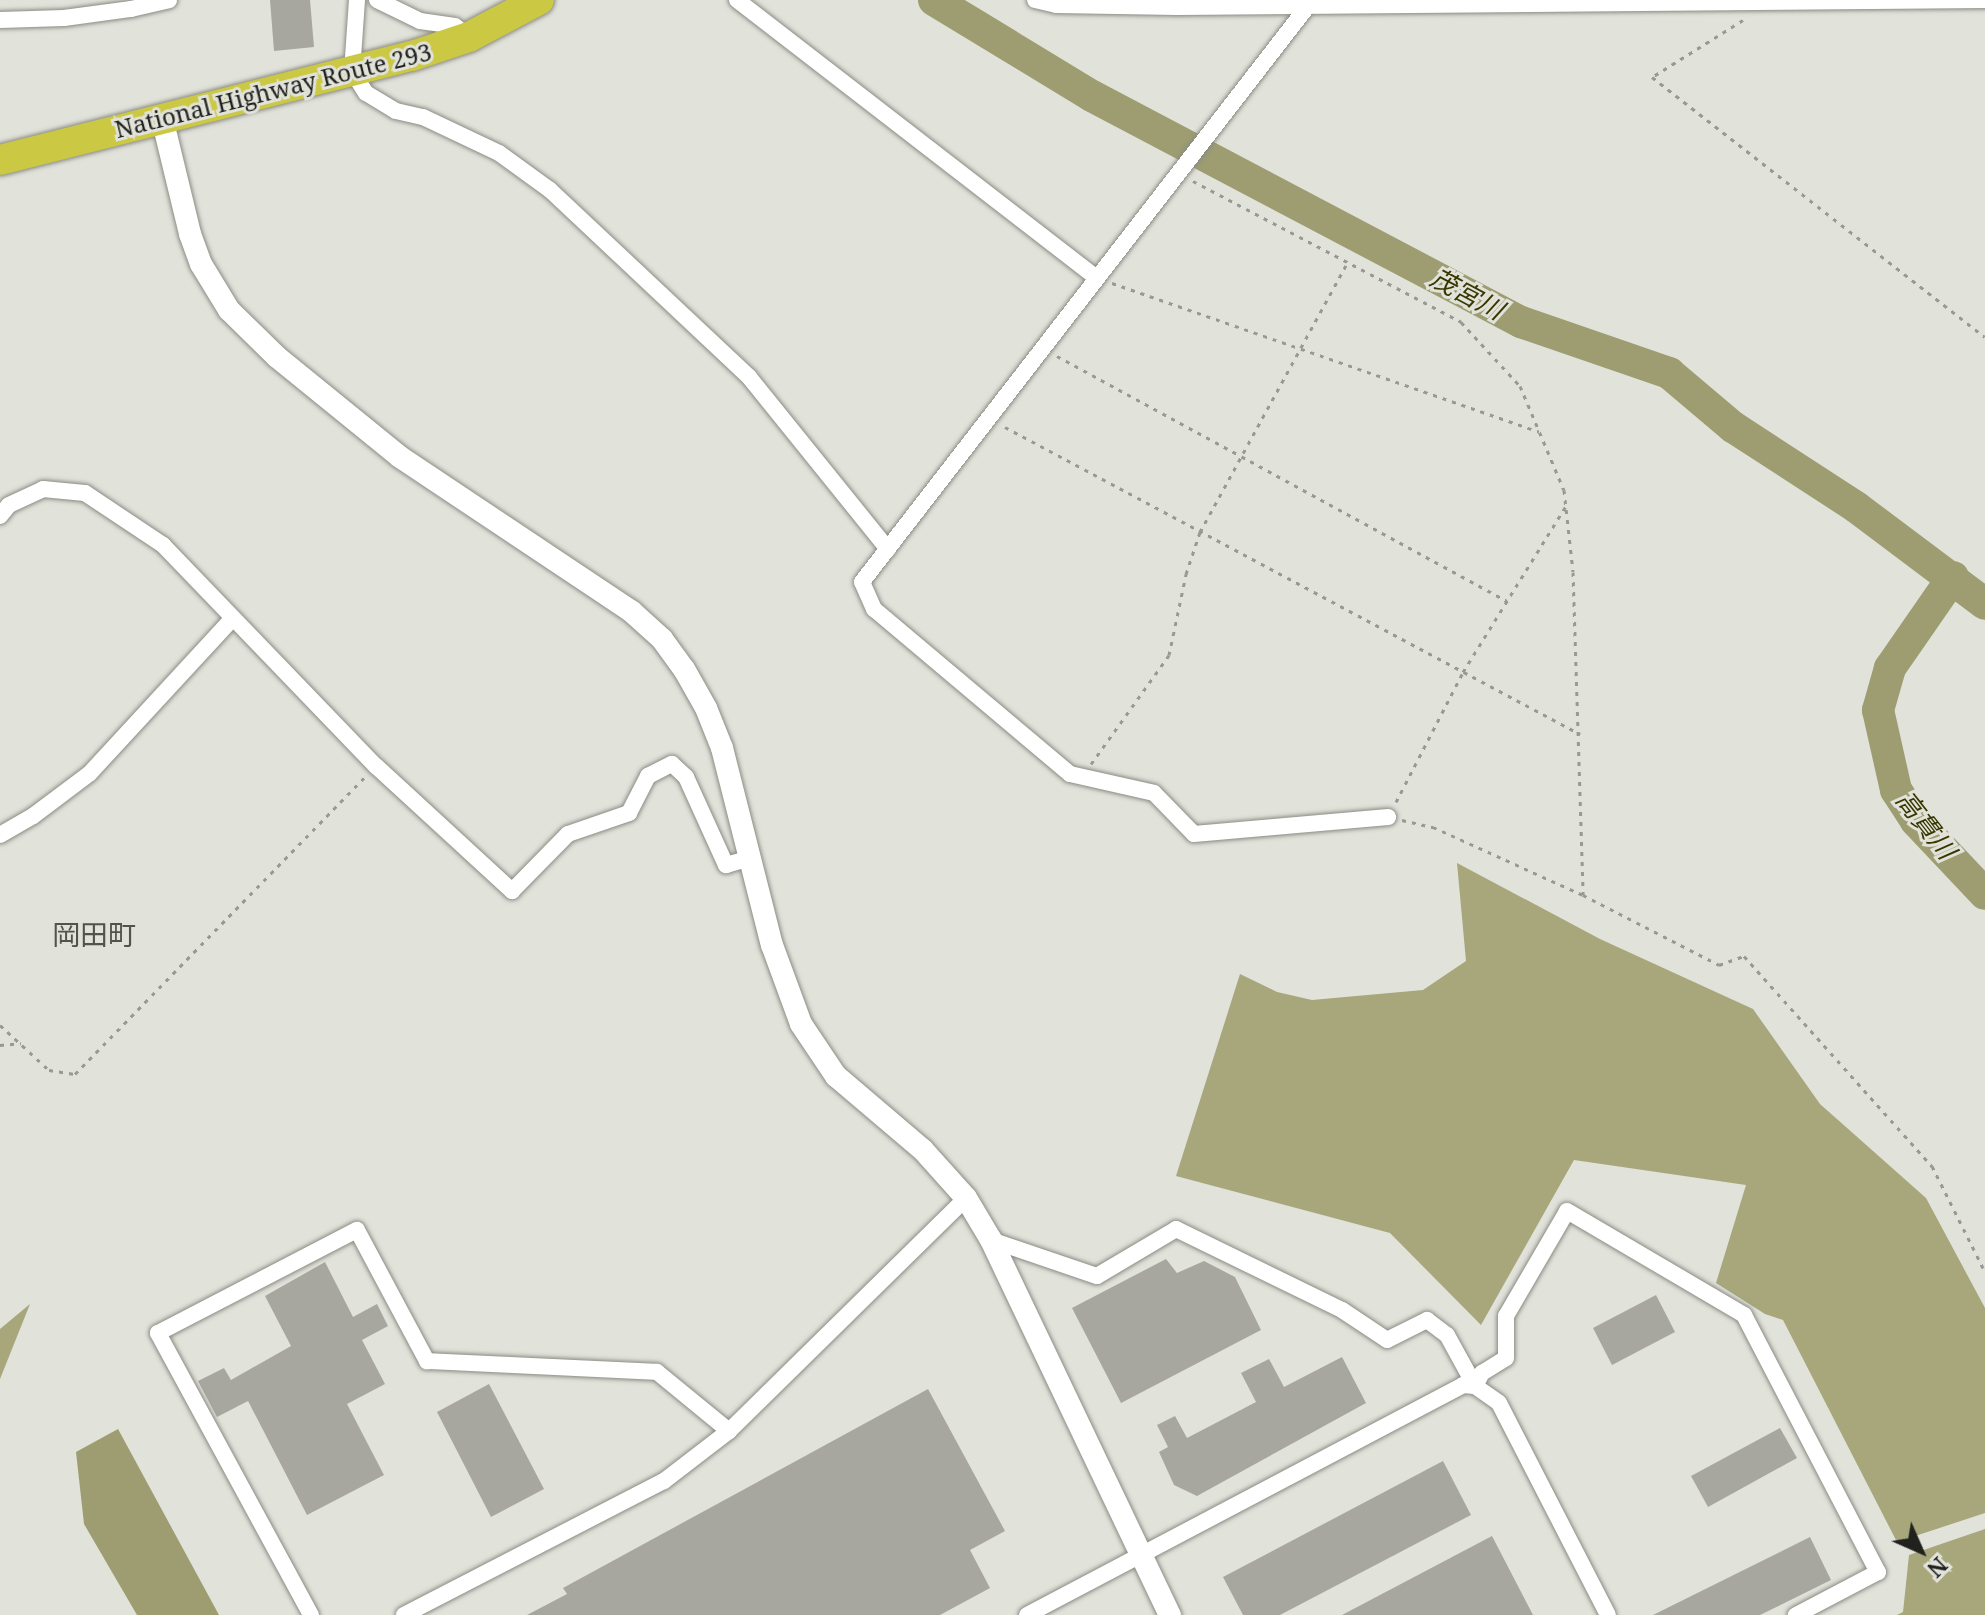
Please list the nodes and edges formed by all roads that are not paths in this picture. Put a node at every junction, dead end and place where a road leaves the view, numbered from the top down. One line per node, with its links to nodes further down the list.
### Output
1 (169, 0): 9 (street)
2 (357, 0): 11 (street)
3 (377, 0): 10 (street)
4 (539, 0): 10 (highway, National Highway Route 293)
5 (737, 0): 14 (street)
6 (1035, 0): 8 (street)
7 (1985, 0): 8 (street)
8 (1307, 7): 14 (street)
9 (0, 20)
10 (457, 42): 11 (highway, National Highway Route 293)
11 (352, 71): 12 (highway, National Highway Route 293); 16 (street)
12 (162, 118): 13 (highway, National Highway Route 293); 20 (street)
13 (0, 160)
14 (1095, 277): 16 (street)
15 (0, 516): 17 (street)
16 (888, 549): 18 (street)
17 (232, 619): 19 (street); 20 (street)
18 (1388, 817)
19 (0, 835)
20 (751, 858): 21 (street)
21 (966, 1198): 22 (street); 24 (street)
22 (991, 1240): 23 (street); 25 (street)
23 (1475, 1386): 25 (street); 30 (street); 31 (street)
24 (729, 1431): 26 (street); 27 (street)
25 (1141, 1555): 28 (street); 29 (street)
26 (311, 1615)
27 (404, 1615)
28 (1027, 1615)
29 (1170, 1615)
30 (1608, 1615)
31 (1796, 1615)

